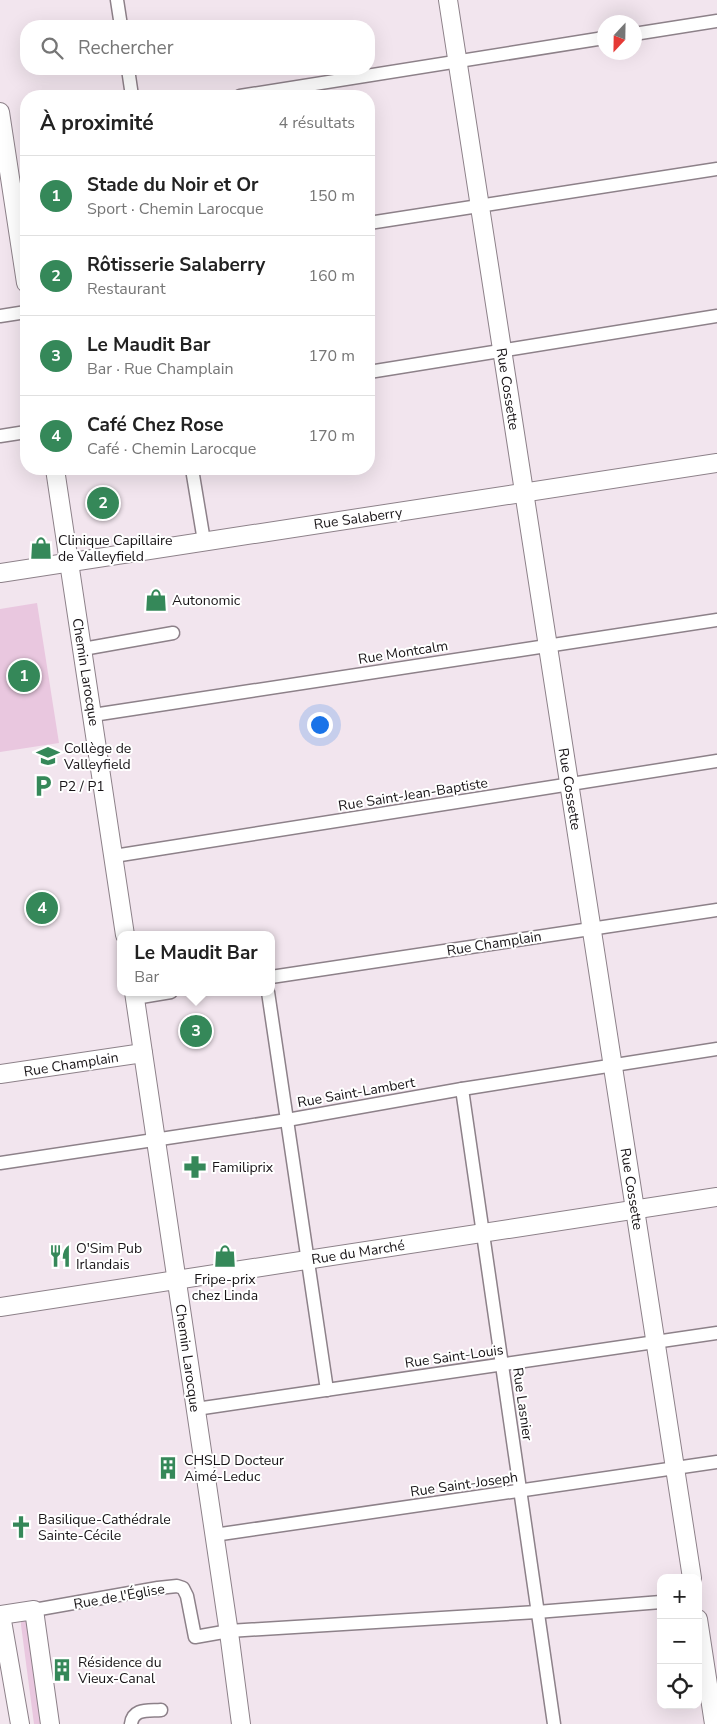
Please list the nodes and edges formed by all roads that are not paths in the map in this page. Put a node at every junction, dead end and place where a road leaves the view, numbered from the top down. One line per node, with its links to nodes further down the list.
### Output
1 (117, 0): 3 (street)
2 (448, 0): 7 (street, Rue Cossette)
3 (120, 20)
4 (717, 21): 5 (street)
5 (642, 33)
6 (597, 39): 7 (street)
7 (458, 61): 8 (street); 16 (street, Rue Cossette)
8 (375, 74)
9 (129, 75): 11 (street)
10 (371, 75): 12 (street)
11 (131, 90)
12 (277, 90)
13 (0, 112): 15 (street)
14 (717, 169): 16 (street)
15 (6, 187): 18 (street)
16 (480, 205): 17 (street); 22 (street, Rue Cossette)
17 (375, 221)
18 (20, 254)
19 (20, 313): 20 (street)
20 (0, 316)
21 (717, 316): 22 (street)
22 (502, 351): 23 (street); 29 (street, Rue Cossette)
23 (375, 371)
24 (20, 433): 25 (street)
25 (0, 436)
26 (717, 463): 29 (street, Rue Salaberry)
27 (56, 475): 31 (street, Chemin Larocque)
28 (193, 475): 30 (street)
29 (524, 493): 30 (street, Rue Salaberry); 35 (street, Rue Cossette)
30 (204, 541): 31 (street, Rue Salaberry)
31 (69, 562): 32 (street, Rue Salaberry); 36 (street, Chemin Larocque)
32 (0, 573)
33 (717, 620): 35 (street, Rue Montcalm)
34 (173, 633): 36 (street)
35 (548, 646): 37 (street, Rue Montcalm); 39 (street, Rue Cossette)
36 (83, 649): 37 (street, Chemin Larocque)
37 (93, 714): 40 (street, Chemin Larocque)
38 (717, 761): 39 (street, Rue Saint-Jean-Baptiste)
39 (569, 784): 40 (street, Rue Saint-Jean-Baptiste); 42 (street, Rue Cossette)
40 (114, 856): 43 (street, Chemin Larocque)
41 (717, 910): 42 (street, Rue Champlain)
42 (592, 929): 44 (street, Rue Champlain); 49 (street, Rue Cossette)
43 (124, 931)
44 (275, 976)
45 (134, 996): 48 (street, Chemin Larocque)
46 (269, 996): 52 (street)
47 (717, 1049): 49 (street, Rue Saint-Lambert)
48 (143, 1053): 50 (street, Rue Champlain); 53 (street, Chemin Larocque)
49 (613, 1065): 51 (street, Rue Saint-Lambert); 56 (street, Rue Cossette)
50 (0, 1074)
51 (462, 1089): 52 (street, Rue Saint-Lambert); 57 (street, Rue Lasnier)
52 (287, 1120): 53 (street, Rue Saint-Lambert); 58 (street)
53 (156, 1138): 54 (street, Rue Saint-Lambert); 59 (street, Chemin Larocque)
54 (0, 1163)
55 (717, 1197): 56 (street, Rue du Marché)
56 (635, 1210): 57 (street, Rue du Marché); 62 (street, Rue Cossette)
57 (483, 1233): 58 (street, Rue du Marché); 63 (street, Rue Lasnier)
58 (308, 1260): 59 (street, Rue du Marché); 64 (street)
59 (177, 1280): 60 (street, Rue du Marché); 65 (street, Chemin Larocque)
60 (0, 1307)
61 (717, 1333): 62 (street, Rue Saint-Louis)
62 (655, 1342): 63 (street, Rue Saint-Louis); 67 (street, Rue Cossette)
63 (502, 1364): 64 (street, Rue Saint-Louis); 68 (street, Rue Lasnier)
64 (328, 1390): 65 (street, Rue Saint-Louis)
65 (196, 1409): 69 (street, Chemin Larocque)
66 (717, 1462): 67 (street, Rue Saint-Joseph)
67 (675, 1468): 68 (street, Rue Saint-Joseph); 70 (street, Rue Cossette)
68 (520, 1490): 69 (street, Rue Saint-Joseph); 73 (street, Rue Lasnier)
69 (214, 1535): 75 (street, Chemin Larocque)
70 (691, 1574)
71 (657, 1602): 73 (street)
72 (34, 1610): 74 (street, Rue de l'Église); 75 (street, Rue de l'Église); 79 (street)
73 (538, 1612): 75 (street); 82 (street, Rue Lasnier)
74 (1, 1615): 78 (street)
75 (229, 1631): 81 (street, Chemin Larocque)
76 (702, 1646): 83 (street)
77 (161, 1710): 80 (street)
78 (20, 1724)
79 (50, 1724)
80 (131, 1724)
81 (241, 1724)
82 (554, 1724)
83 (714, 1724)

